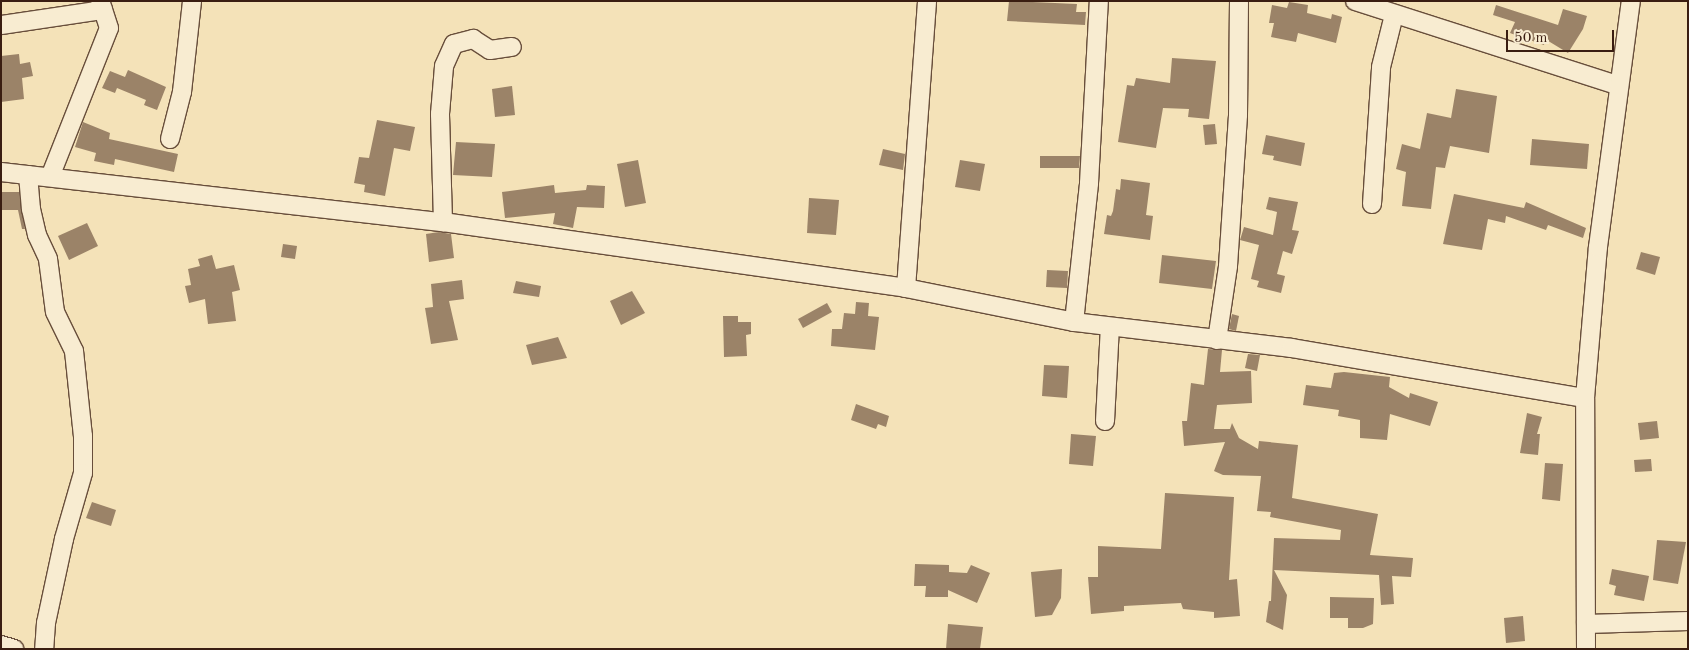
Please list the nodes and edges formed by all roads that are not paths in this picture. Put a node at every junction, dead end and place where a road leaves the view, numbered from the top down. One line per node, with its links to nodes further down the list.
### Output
1 (192, 1): 12 (street)
2 (927, 1): 18 (street)
3 (1099, 1): 19 (street)
4 (1239, 1): 21 (street)
5 (1355, 1): 8 (street)
6 (1631, 1): 11 (street)
7 (102, 6): 9 (street); 15 (street)
8 (1394, 15): 11 (street); 16 (street)
9 (1, 25)
10 (512, 47): 17 (street)
11 (1619, 86): 22 (street)
12 (170, 139)
13 (1, 172): 14 (street)
14 (28, 174): 15 (street); 28 (street)
15 (50, 177): 17 (street)
16 (1372, 204)
17 (443, 222): 18 (street)
18 (906, 288): 19 (street)
19 (1074, 322): 20 (street)
20 (1110, 327): 21 (street); 23 (street)
21 (1217, 340): 22 (street)
22 (1585, 398): 25 (street)
23 (1105, 421)
24 (1688, 620): 25 (street)
25 (1586, 624): 29 (street)
26 (1, 645): 27 (street)
27 (14, 649)
28 (44, 649)
29 (1586, 649)

